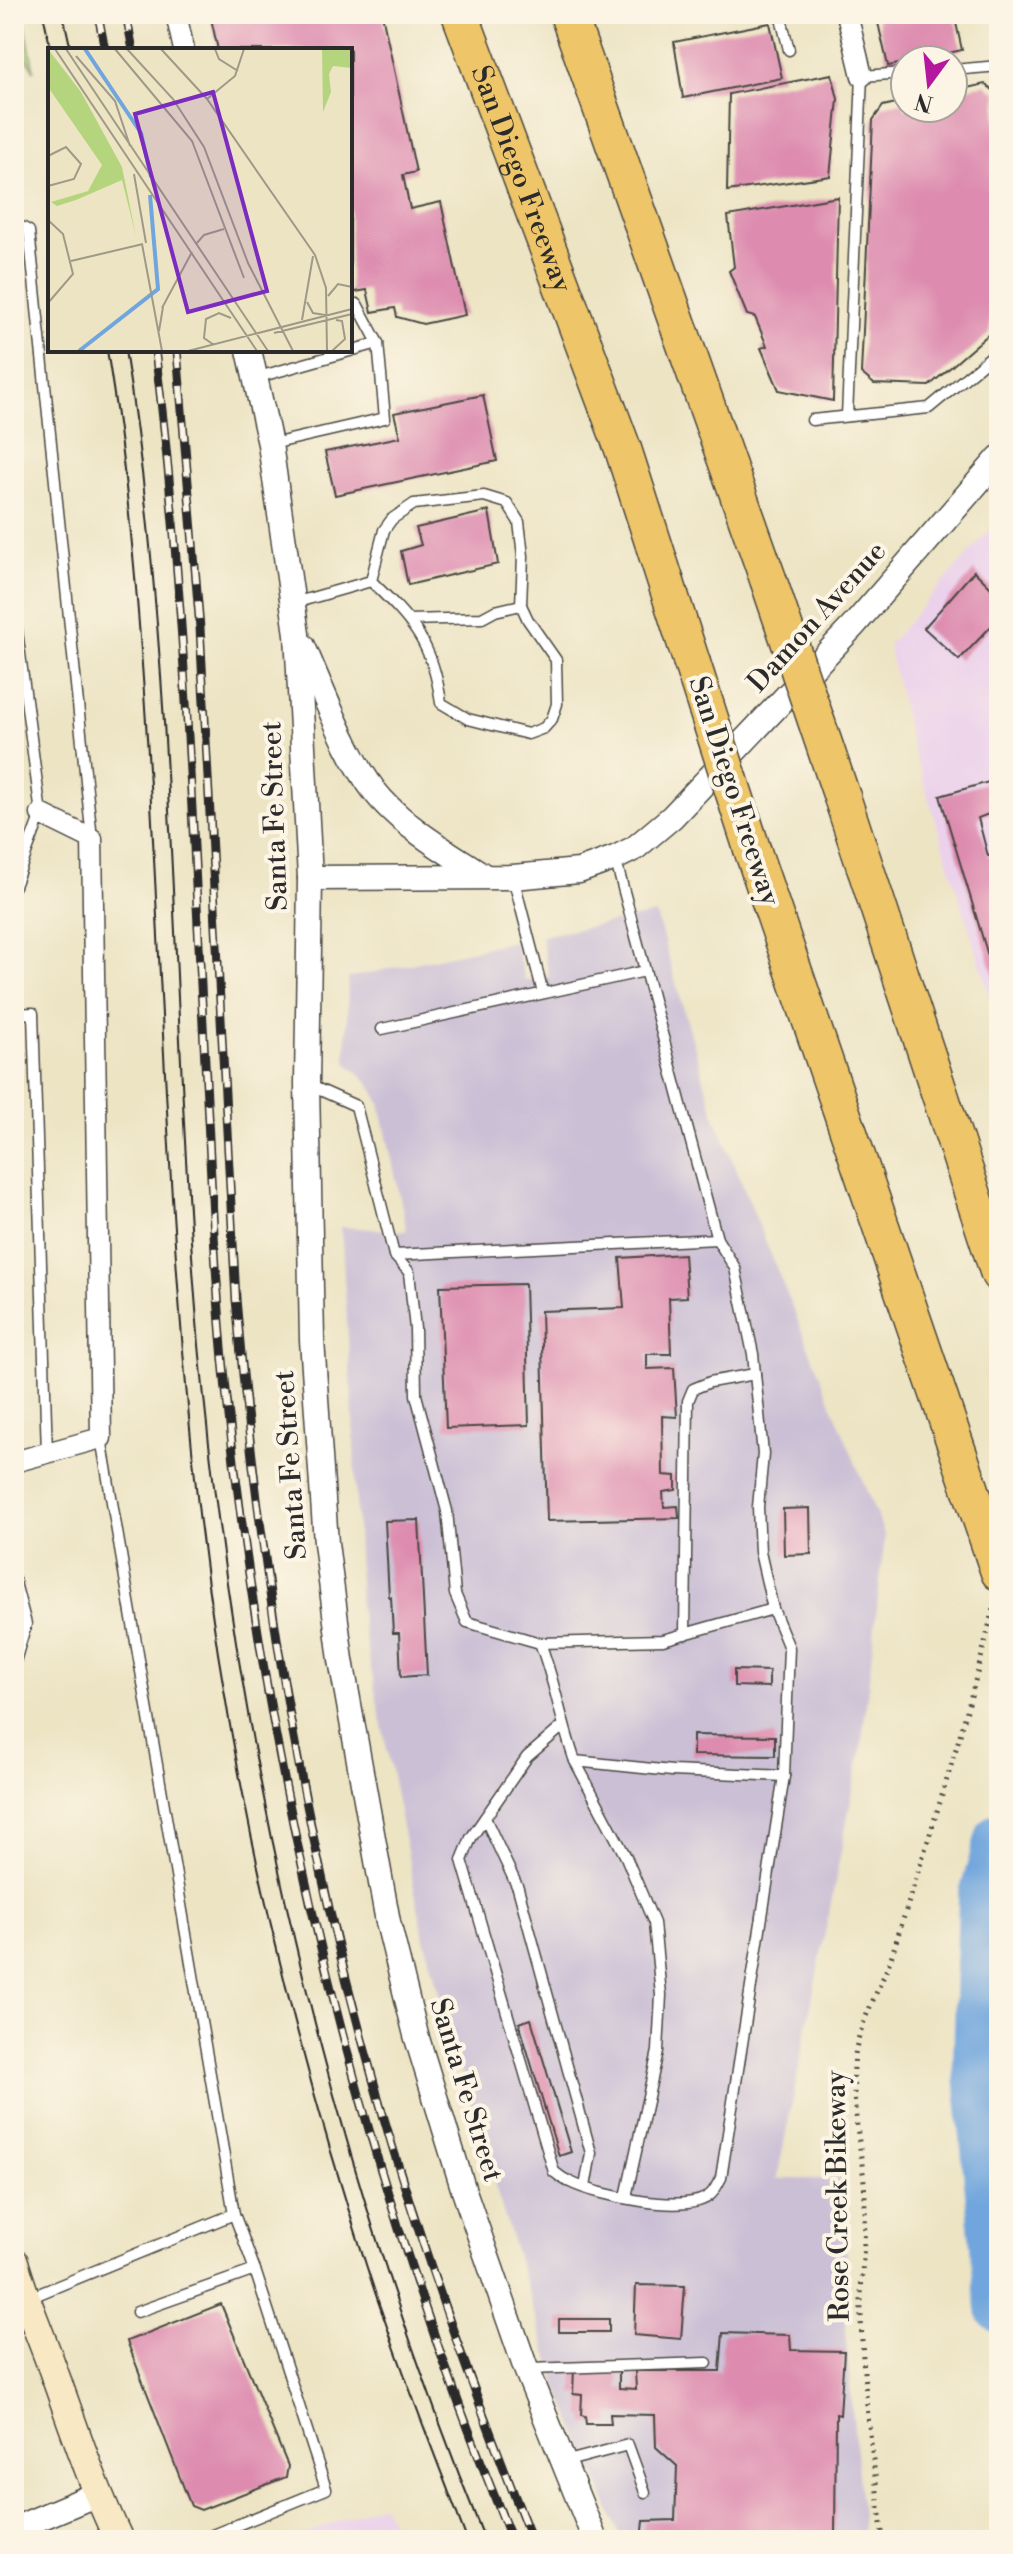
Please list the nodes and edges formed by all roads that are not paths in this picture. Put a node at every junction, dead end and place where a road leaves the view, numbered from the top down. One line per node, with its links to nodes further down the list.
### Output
1 (176, 14): 6 (street)
2 (460, 14): 50 (highway, San Diego Freeway, bridge)
3 (568, 14): 44 (highway, bridge)
4 (780, 14): 7 (lane)
5 (847, 14): 11 (street)
6 (184, 48)
7 (789, 50)
8 (999, 66): 9 (lane)
9 (969, 69)
10 (889, 74): 11 (lane)
11 (862, 76): 20 (lane)
12 (14, 223): 31 (lane)
13 (357, 304): 14 (lane)
14 (378, 343): 15 (lane); 22 (lane)
15 (352, 350)
16 (999, 350): 20 (lane)
17 (249, 352): 19 (street, Santa Fe Street)
18 (346, 352): 19 (lane)
19 (255, 378): 22 (street, Santa Fe Street)
20 (847, 416): 21 (lane)
21 (812, 420)
22 (270, 444): 25 (street, Santa Fe Street)
23 (999, 458): 32 (street, Damon Avenue)
24 (371, 581): 25 (lane); 26 (lane); 28 (lane)
25 (294, 603): 29 (street, Santa Fe Street)
26 (521, 605): 28 (lane); 28 (lane)
27 (14, 608): 30 (lane)
28 (409, 620)
29 (297, 634): 33 (street); 35 (street, Santa Fe Street)
30 (41, 814): 31 (street); 36 (lane)
31 (92, 839): 46 (street)
32 (615, 858): 34 (street, Damon Avenue); 37 (lane)
33 (484, 876): 34 (street, Damon Avenue); 35 (street, Damon Avenue)
34 (513, 877): 38 (lane)
35 (310, 878): 41 (street, Santa Fe Street)
36 (14, 886)
37 (645, 971): 38 (lane); 42 (lane)
38 (543, 993): 40 (lane)
39 (14, 1014): 47 (lane)
40 (382, 1029)
41 (307, 1084): 43 (lane); 67 (street, Santa Fe Street)
42 (717, 1239): 43 (lane); 45 (lane)
43 (394, 1255): 53 (lane)
44 (996, 1266)
45 (755, 1374): 51 (lane); 52 (lane)
46 (101, 1438): 47 (street); 61 (lane)
47 (47, 1453): 48 (street)
48 (14, 1462)
49 (14, 1579): 54 (lane)
50 (998, 1585)
51 (773, 1609): 52 (lane); 57 (lane)
52 (685, 1634): 53 (lane)
53 (540, 1643): 55 (lane)
54 (14, 1665)
55 (563, 1726): 56 (lane); 58 (lane)
56 (575, 1761): 57 (lane); 60 (lane)
57 (784, 1776): 60 (lane)
58 (485, 1818): 59 (lane); 59 (lane)
59 (585, 2187): 60 (lane)
60 (626, 2197)
61 (234, 2214): 63 (lane); 64 (lane)
62 (14, 2262): 64 (main road)
63 (255, 2270): 65 (lane); 73 (lane)
64 (25, 2300): 70 (main road)
65 (137, 2312)
66 (707, 2363): 67 (lane)
67 (526, 2369): 68 (street, Santa Fe Street)
68 (562, 2462): 69 (lane); 74 (street, Santa Fe Street)
69 (645, 2492)
70 (97, 2494): 71 (street); 72 (main road)
71 (14, 2529)
72 (119, 2540)
73 (200, 2540)
74 (595, 2540)

